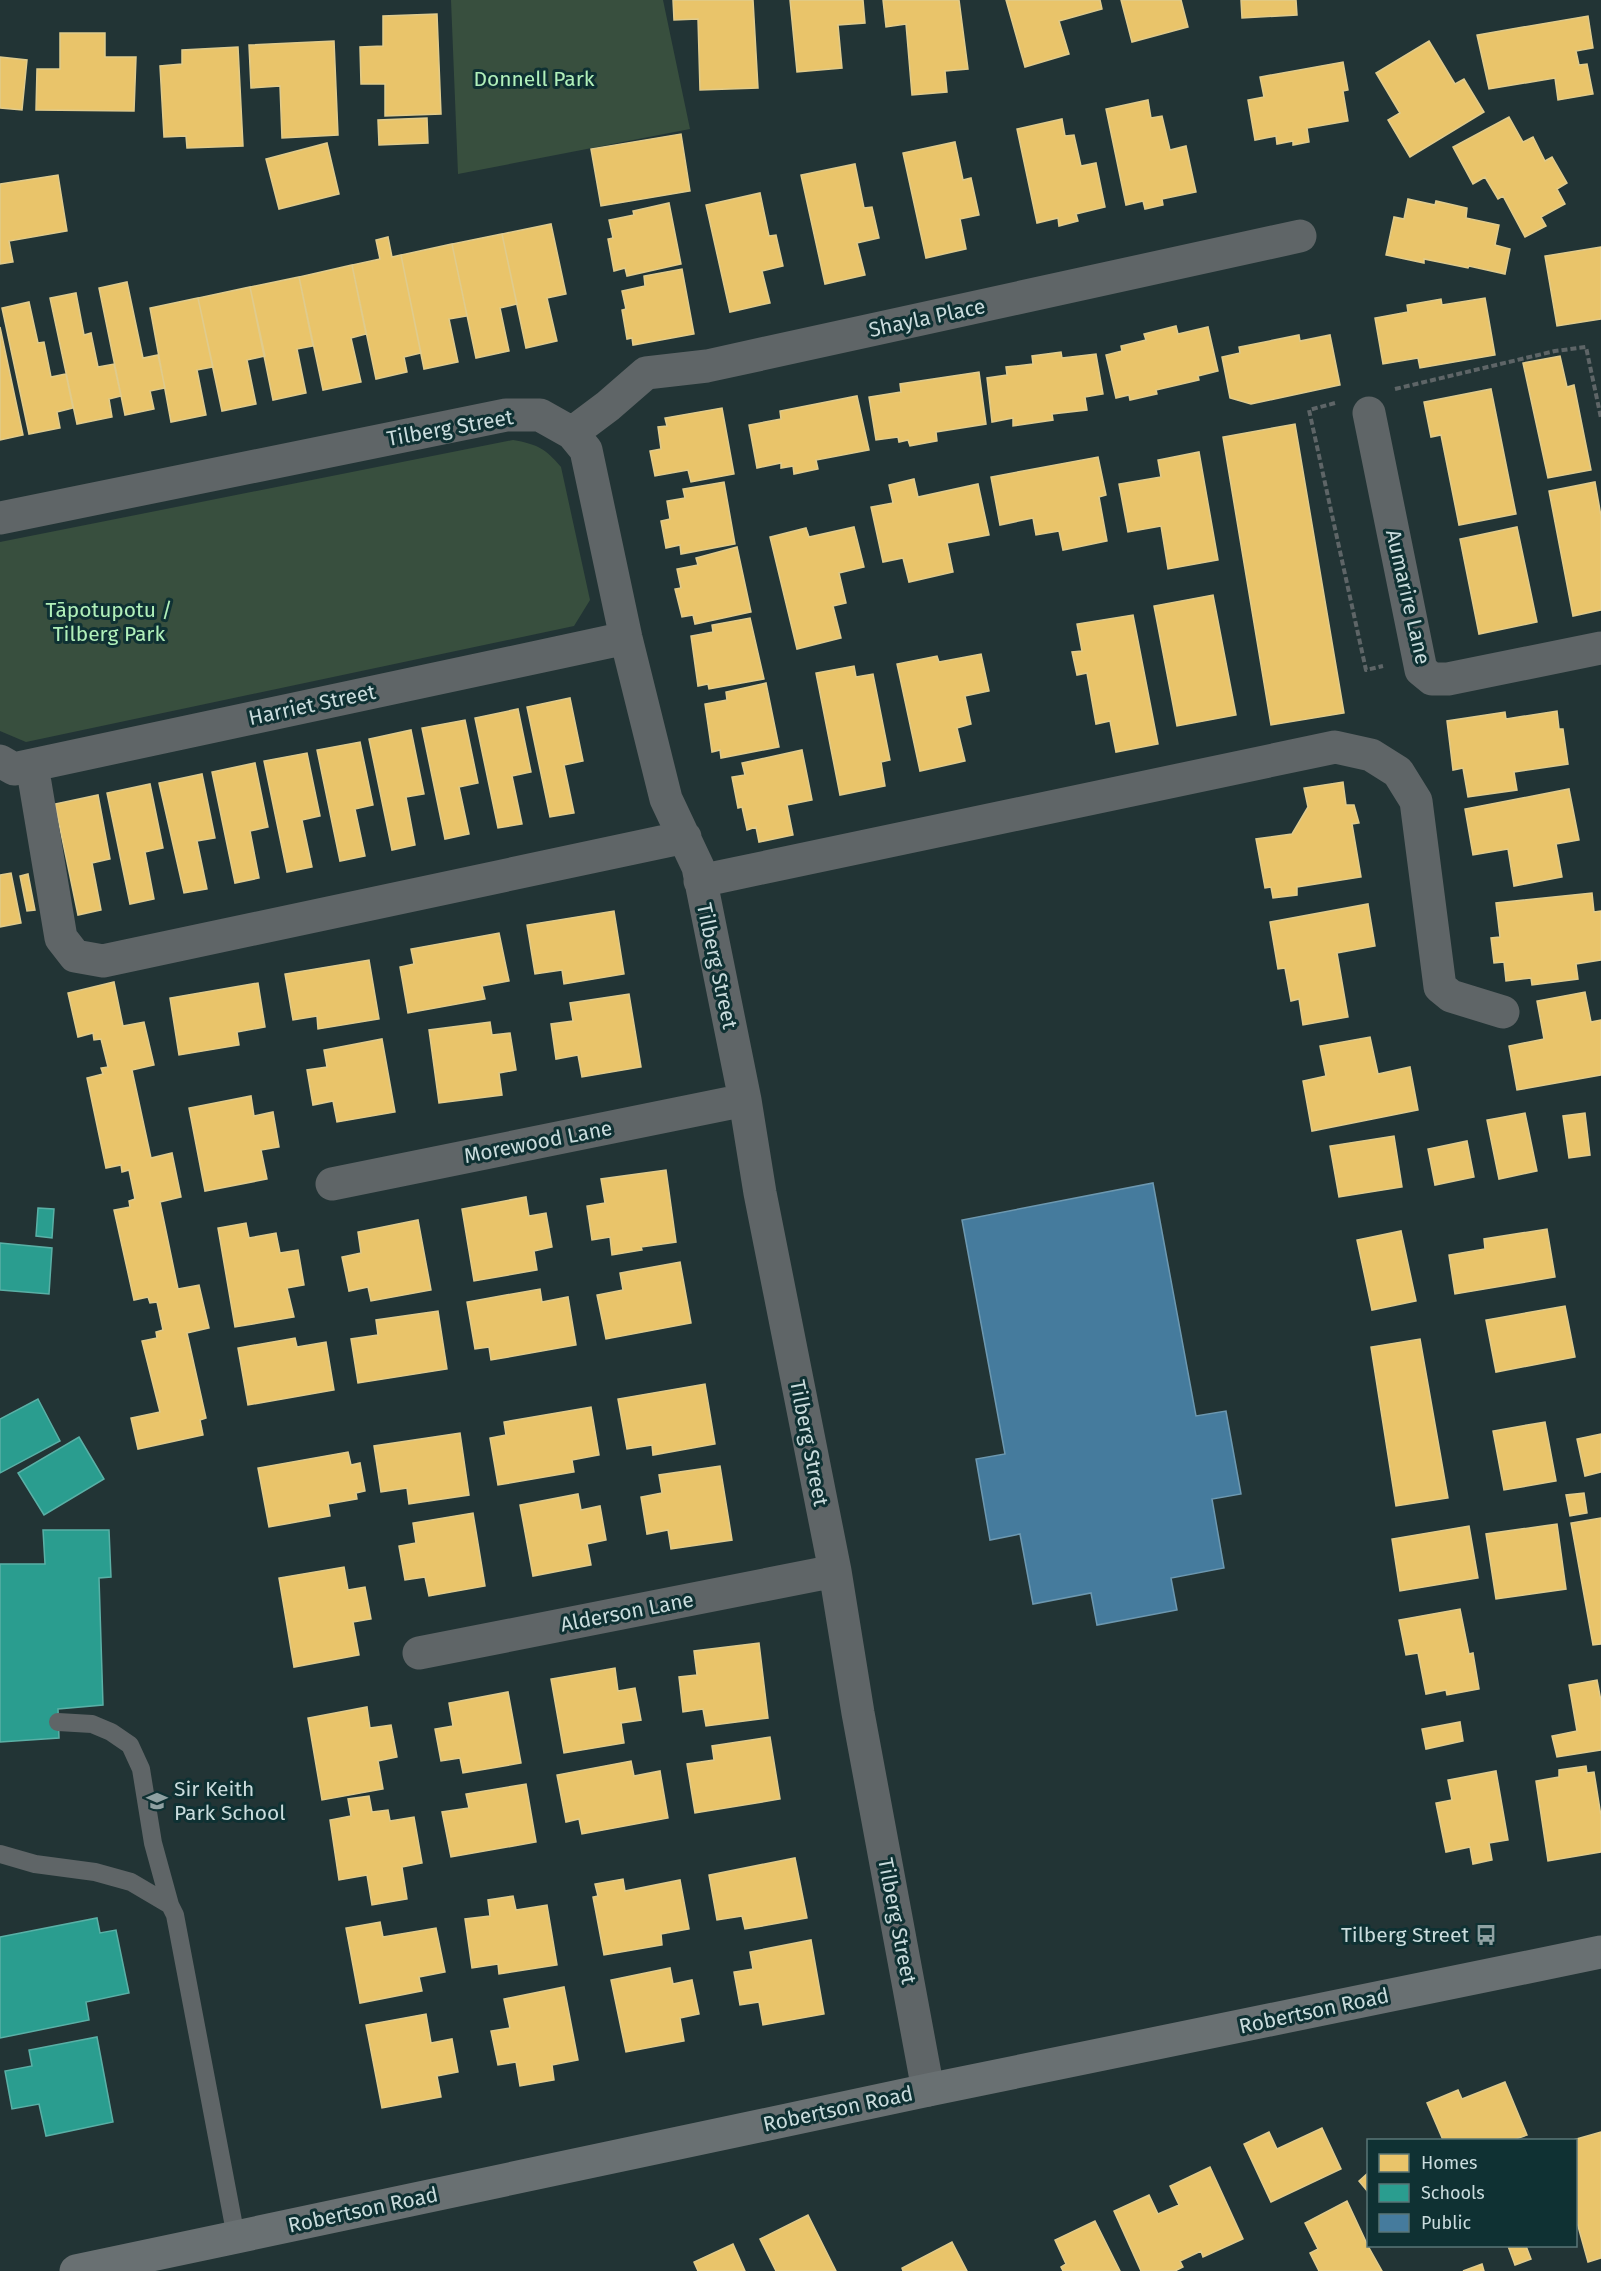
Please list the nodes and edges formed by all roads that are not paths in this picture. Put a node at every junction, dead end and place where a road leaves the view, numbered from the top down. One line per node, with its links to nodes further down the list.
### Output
1 (1300, 236): 3 (street, Shayla Place)
2 (1366, 402): 6 (street, Aumarire Lane)
3 (572, 433): 4 (street, Tilberg Street); 5 (street, Tilberg Street)
4 (0, 518)
5 (626, 638): 8 (street, Harriet Street); 9 (street, Tilberg Street)
6 (1601, 648)
7 (0, 761): 8 (street, Harriet Street)
8 (32, 765): 9 (street)
9 (685, 837): 10 (street, Tilberg Street)
10 (700, 880): 11 (street); 12 (street, Tilberg Street)
11 (1503, 1012)
12 (745, 1100): 13 (street, Morewood Lane); 14 (street, Tilberg Street)
13 (332, 1184)
14 (835, 1571): 15 (street, Alderson Lane); 20 (street, Tilberg Street)
15 (419, 1653)
16 (58, 1722): 18 (lane)
17 (0, 1854): 18 (lane)
18 (170, 1905): 21 (lane)
19 (1601, 1952): 20 (main road, Robertson Road)
20 (928, 2090): 21 (main road, Robertson Road)
21 (236, 2237): 22 (main road, Robertson Road)
22 (76, 2271)

